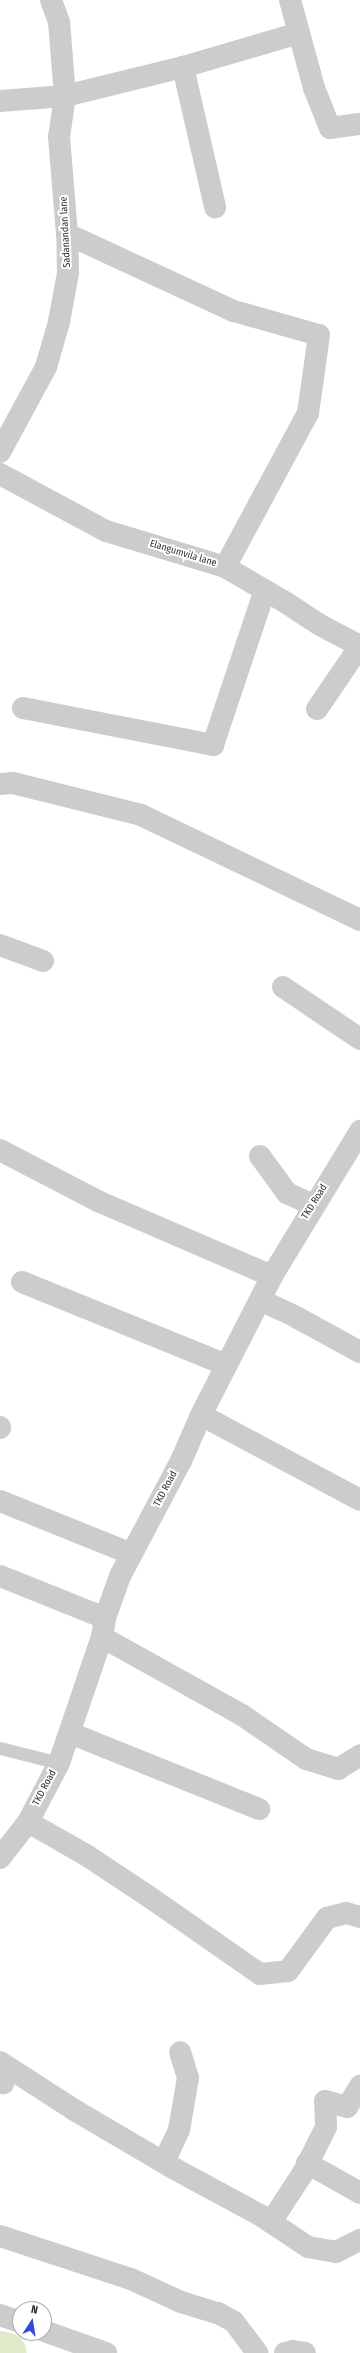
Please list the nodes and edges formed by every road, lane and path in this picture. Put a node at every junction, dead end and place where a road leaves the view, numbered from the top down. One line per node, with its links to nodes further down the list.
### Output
1 (51, 0): 5 (street, Sadanandan lane)
2 (290, 0): 3 (street)
3 (299, 33): 4 (street); 7 (street)
4 (184, 67): 5 (street); 8 (street)
5 (65, 96): 6 (street); 9 (street, Sadanandan lane)
6 (0, 101)
7 (360, 124)
8 (215, 207)
9 (67, 234): 10 (street, Sadanandan lane); 12 (street)
10 (0, 452)
11 (0, 474): 12 (street, Elangumvila lane)
12 (225, 567): 13 (street, Elangumvila lane)
13 (265, 590): 14 (street, Elangumvila lane); 15 (street)
14 (360, 646): 16 (street)
15 (23, 708)
16 (317, 709)
17 (0, 784): 18 (street)
18 (360, 920)
19 (0, 945): 20 (street)
20 (43, 961)
21 (283, 987): 22 (street)
22 (360, 1039)
23 (360, 1131): 26 (street, TKD Road)
24 (0, 1150): 27 (street)
25 (260, 1156): 26 (street)
26 (313, 1205): 27 (street, TKD Road)
27 (272, 1276): 29 (street, TKD Road)
28 (22, 1282): 31 (street)
29 (260, 1300): 30 (street); 31 (street, TKD Road)
30 (360, 1352)
31 (226, 1365): 32 (street, TKD Road)
32 (200, 1415): 33 (street); 35 (street, TKD Road)
33 (360, 1500)
34 (0, 1501): 35 (street)
35 (132, 1554): 37 (street, TKD Road)
36 (0, 1576): 37 (street)
37 (103, 1627): 38 (street, TKD Road); 40 (street)
38 (70, 1733): 41 (street, TKD Road); 42 (street)
39 (0, 1748): 41 (lane)
40 (360, 1755)
41 (59, 1763): 43 (street, TKD Road)
42 (259, 1809)
43 (28, 1822): 44 (street, TKD Road); 45 (street)
44 (0, 1858)
45 (360, 1917)
46 (180, 2052): 50 (street)
47 (0, 2062): 50 (street)
48 (360, 2086): 49 (street)
49 (353, 2111): 51 (street)
50 (164, 2162): 53 (street)
51 (307, 2164): 52 (street); 53 (street)
52 (360, 2193)
53 (270, 2222): 55 (street)
54 (0, 2236): 60 (street)
55 (360, 2240)
56 (0, 2315): 57 (street)
57 (12, 2319)
58 (52, 2334): 59 (street)
59 (106, 2353)
60 (257, 2353)
61 (285, 2353): 62 (street)
62 (305, 2353)

